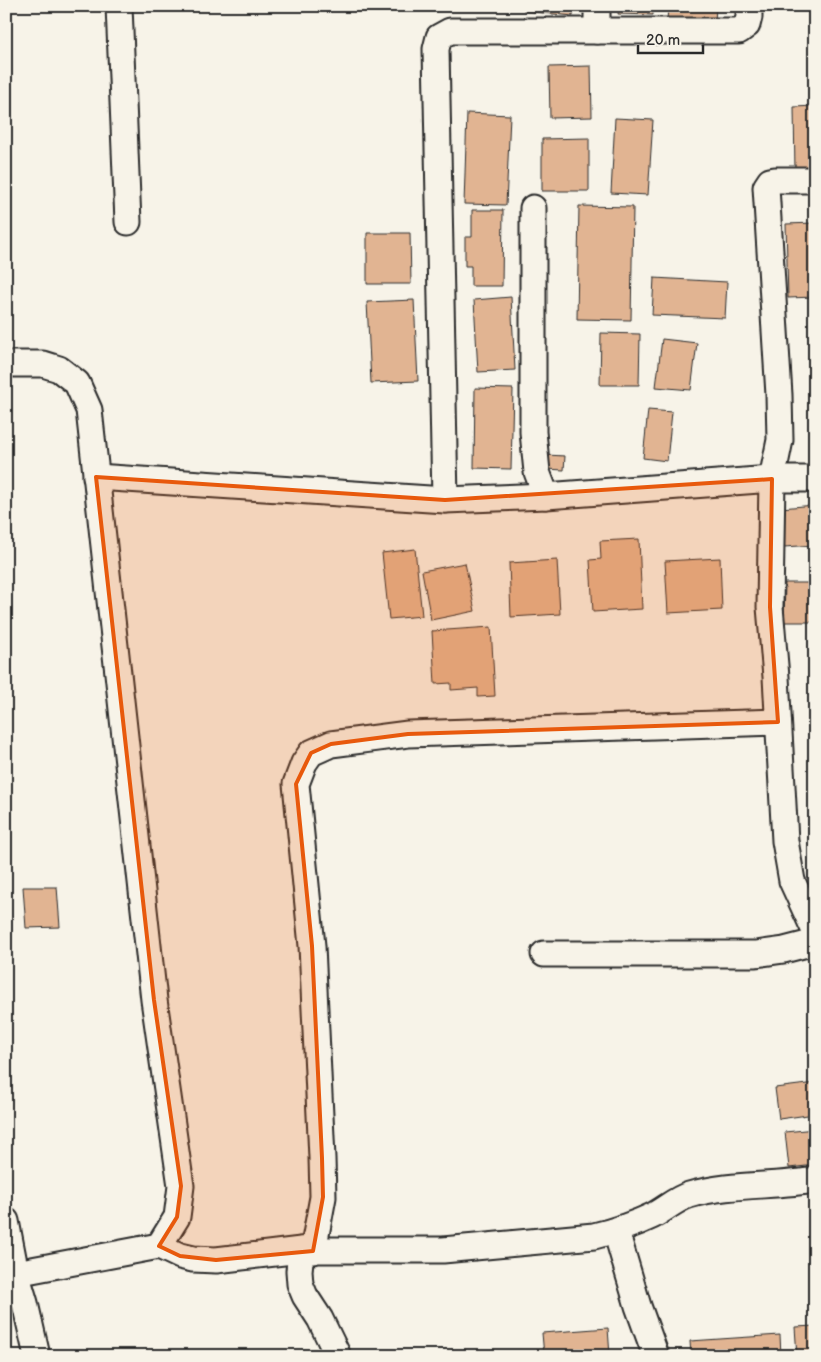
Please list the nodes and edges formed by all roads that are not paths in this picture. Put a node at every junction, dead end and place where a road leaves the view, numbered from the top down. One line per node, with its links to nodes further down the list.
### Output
1 (119, 6): 7 (street)
2 (597, 6): 4 (street)
3 (749, 6): 4 (street)
4 (597, 31): 13 (street)
5 (815, 180): 11 (street)
6 (534, 208): 12 (street)
7 (128, 222)
8 (6, 364): 9 (street)
9 (96, 477): 13 (street); 21 (street)
10 (815, 478): 11 (street)
11 (772, 479): 12 (street); 14 (street)
12 (546, 496): 13 (street)
13 (444, 500)
14 (778, 722): 15 (street); 22 (street)
15 (815, 931)
16 (815, 942): 17 (street)
17 (544, 954)
18 (815, 1180): 20 (street)
19 (6, 1221): 23 (street)
20 (616, 1231): 22 (street); 26 (street)
21 (159, 1246): 22 (street); 23 (street)
22 (307, 1250): 25 (street)
23 (16, 1274): 24 (street)
24 (37, 1356)
25 (338, 1356)
26 (656, 1356)

